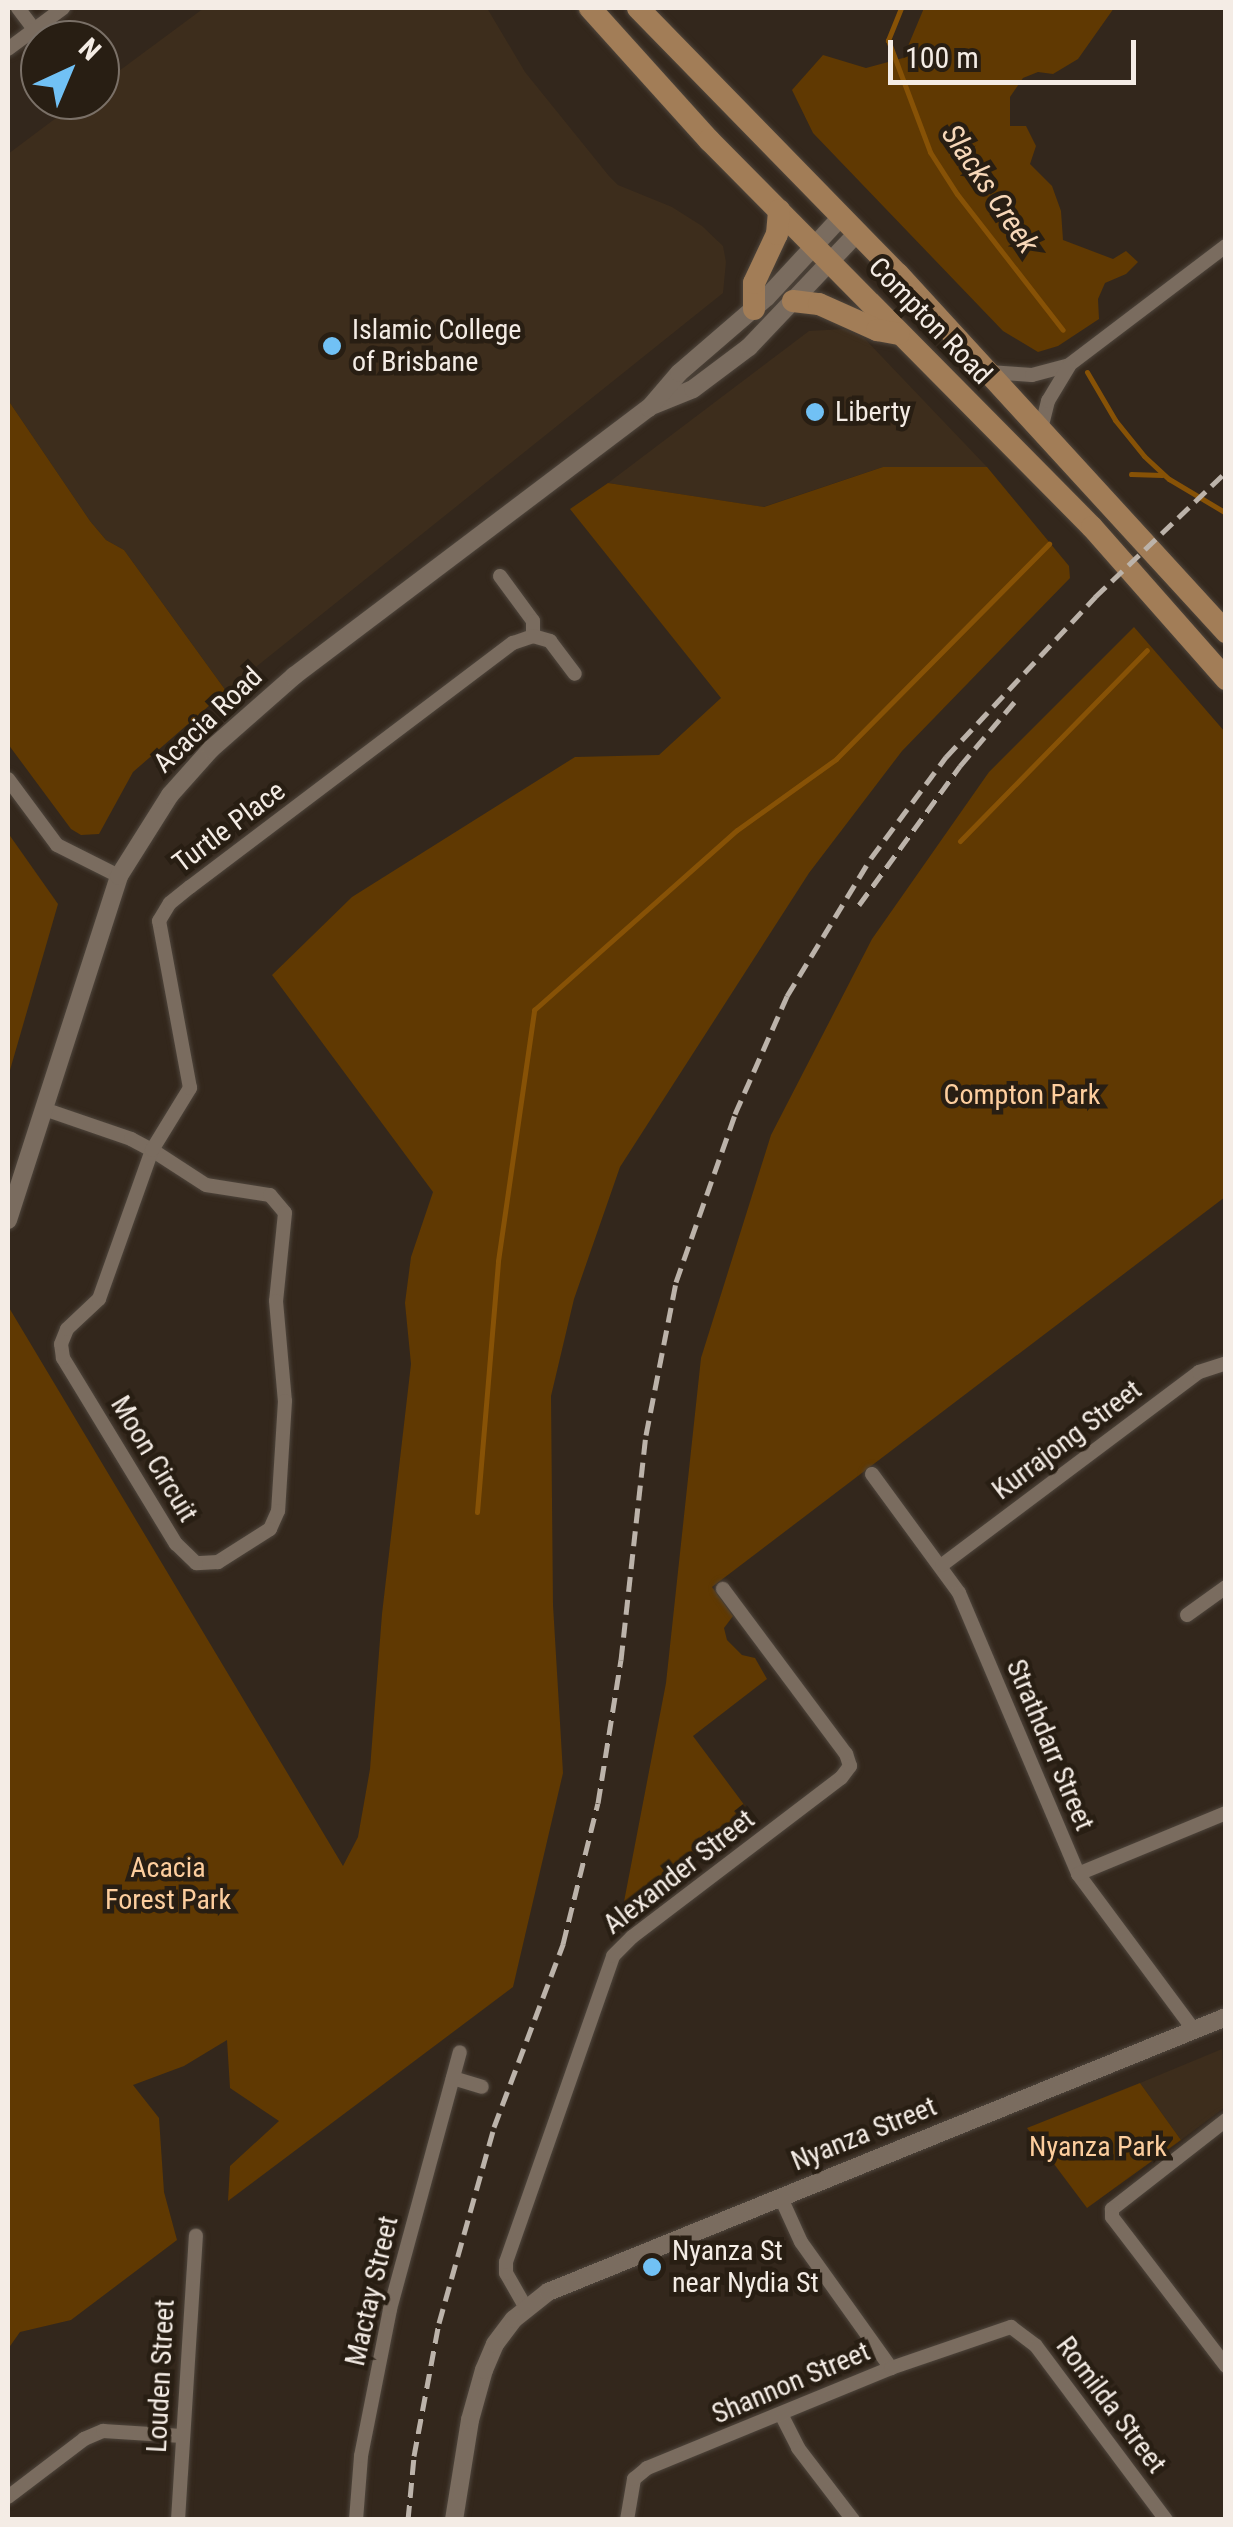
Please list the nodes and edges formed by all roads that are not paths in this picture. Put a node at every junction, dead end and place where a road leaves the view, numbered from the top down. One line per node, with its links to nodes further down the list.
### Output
1 (590, 8): 3 (main road, Compton Road)
2 (638, 8): 4 (main road, Compton Road)
3 (779, 210): 6 (main road, Compton Road); 8 (main road)
4 (849, 225): 6 (street, Acacia Road); 11 (main road, Compton Road)
5 (1226, 246): 10 (street)
6 (821, 253): 7 (street, Acacia Road); 8 (street, Acacia Road); 9 (main road, Compton Road)
7 (793, 301): 9 (main road); 12 (street, Acacia Road)
8 (754, 309): 12 (street, Acacia Road)
9 (902, 334): 18 (main road, Compton Road)
10 (1069, 365): 11 (street); 13 (street)
11 (989, 372): 13 (main road, Compton Road)
12 (649, 408): 20 (street, Acacia Road)
13 (1042, 430): 15 (main road, Compton Road)
14 (500, 576): 16 (street)
15 (1226, 632)
16 (533, 636): 17 (street); 22 (street, Turtle Place)
17 (575, 674)
18 (1226, 679)
19 (8, 779): 20 (street)
20 (119, 876): 21 (street, Acacia Road)
21 (44, 1108): 22 (street, Moon Circuit); 23 (street, Acacia Road)
22 (152, 1150): 22 (street, Moon Circuit)
23 (8, 1220)
24 (1226, 1363): 26 (street, Kurrajong Street)
25 (872, 1474): 26 (street, Strathdarr Street)
26 (942, 1566): 31 (street, Strathdarr Street)
27 (1226, 1587): 29 (street)
28 (723, 1588): 40 (street, Alexander Street)
29 (1187, 1615)
30 (1226, 1813): 31 (street)
31 (1078, 1874): 33 (street, Strathdarr Street)
32 (1226, 2017): 33 (street, Nyanza Street)
33 (1194, 2030): 38 (street, Nyanza Street)
34 (460, 2052): 35 (street, Mactay Street)
35 (452, 2078): 36 (street); 48 (street, Mactay Street)
36 (482, 2087)
37 (1226, 2120): 42 (street)
38 (780, 2198): 40 (street, Nyanza Street); 43 (street)
39 (196, 2236): 45 (street, Louden Street)
40 (526, 2308): 49 (street)
41 (1011, 2326): 43 (street, Shannon Street); 52 (street, Romilda Street)
42 (1226, 2366)
43 (891, 2368): 44 (street, Shannon Street)
44 (782, 2416): 50 (street, Shannon Street); 51 (street)
45 (182, 2436): 46 (street); 47 (street, Louden Street)
46 (8, 2497)
47 (178, 2520)
48 (356, 2520)
49 (454, 2520)
50 (627, 2520)
51 (853, 2520)
52 (1166, 2520)

